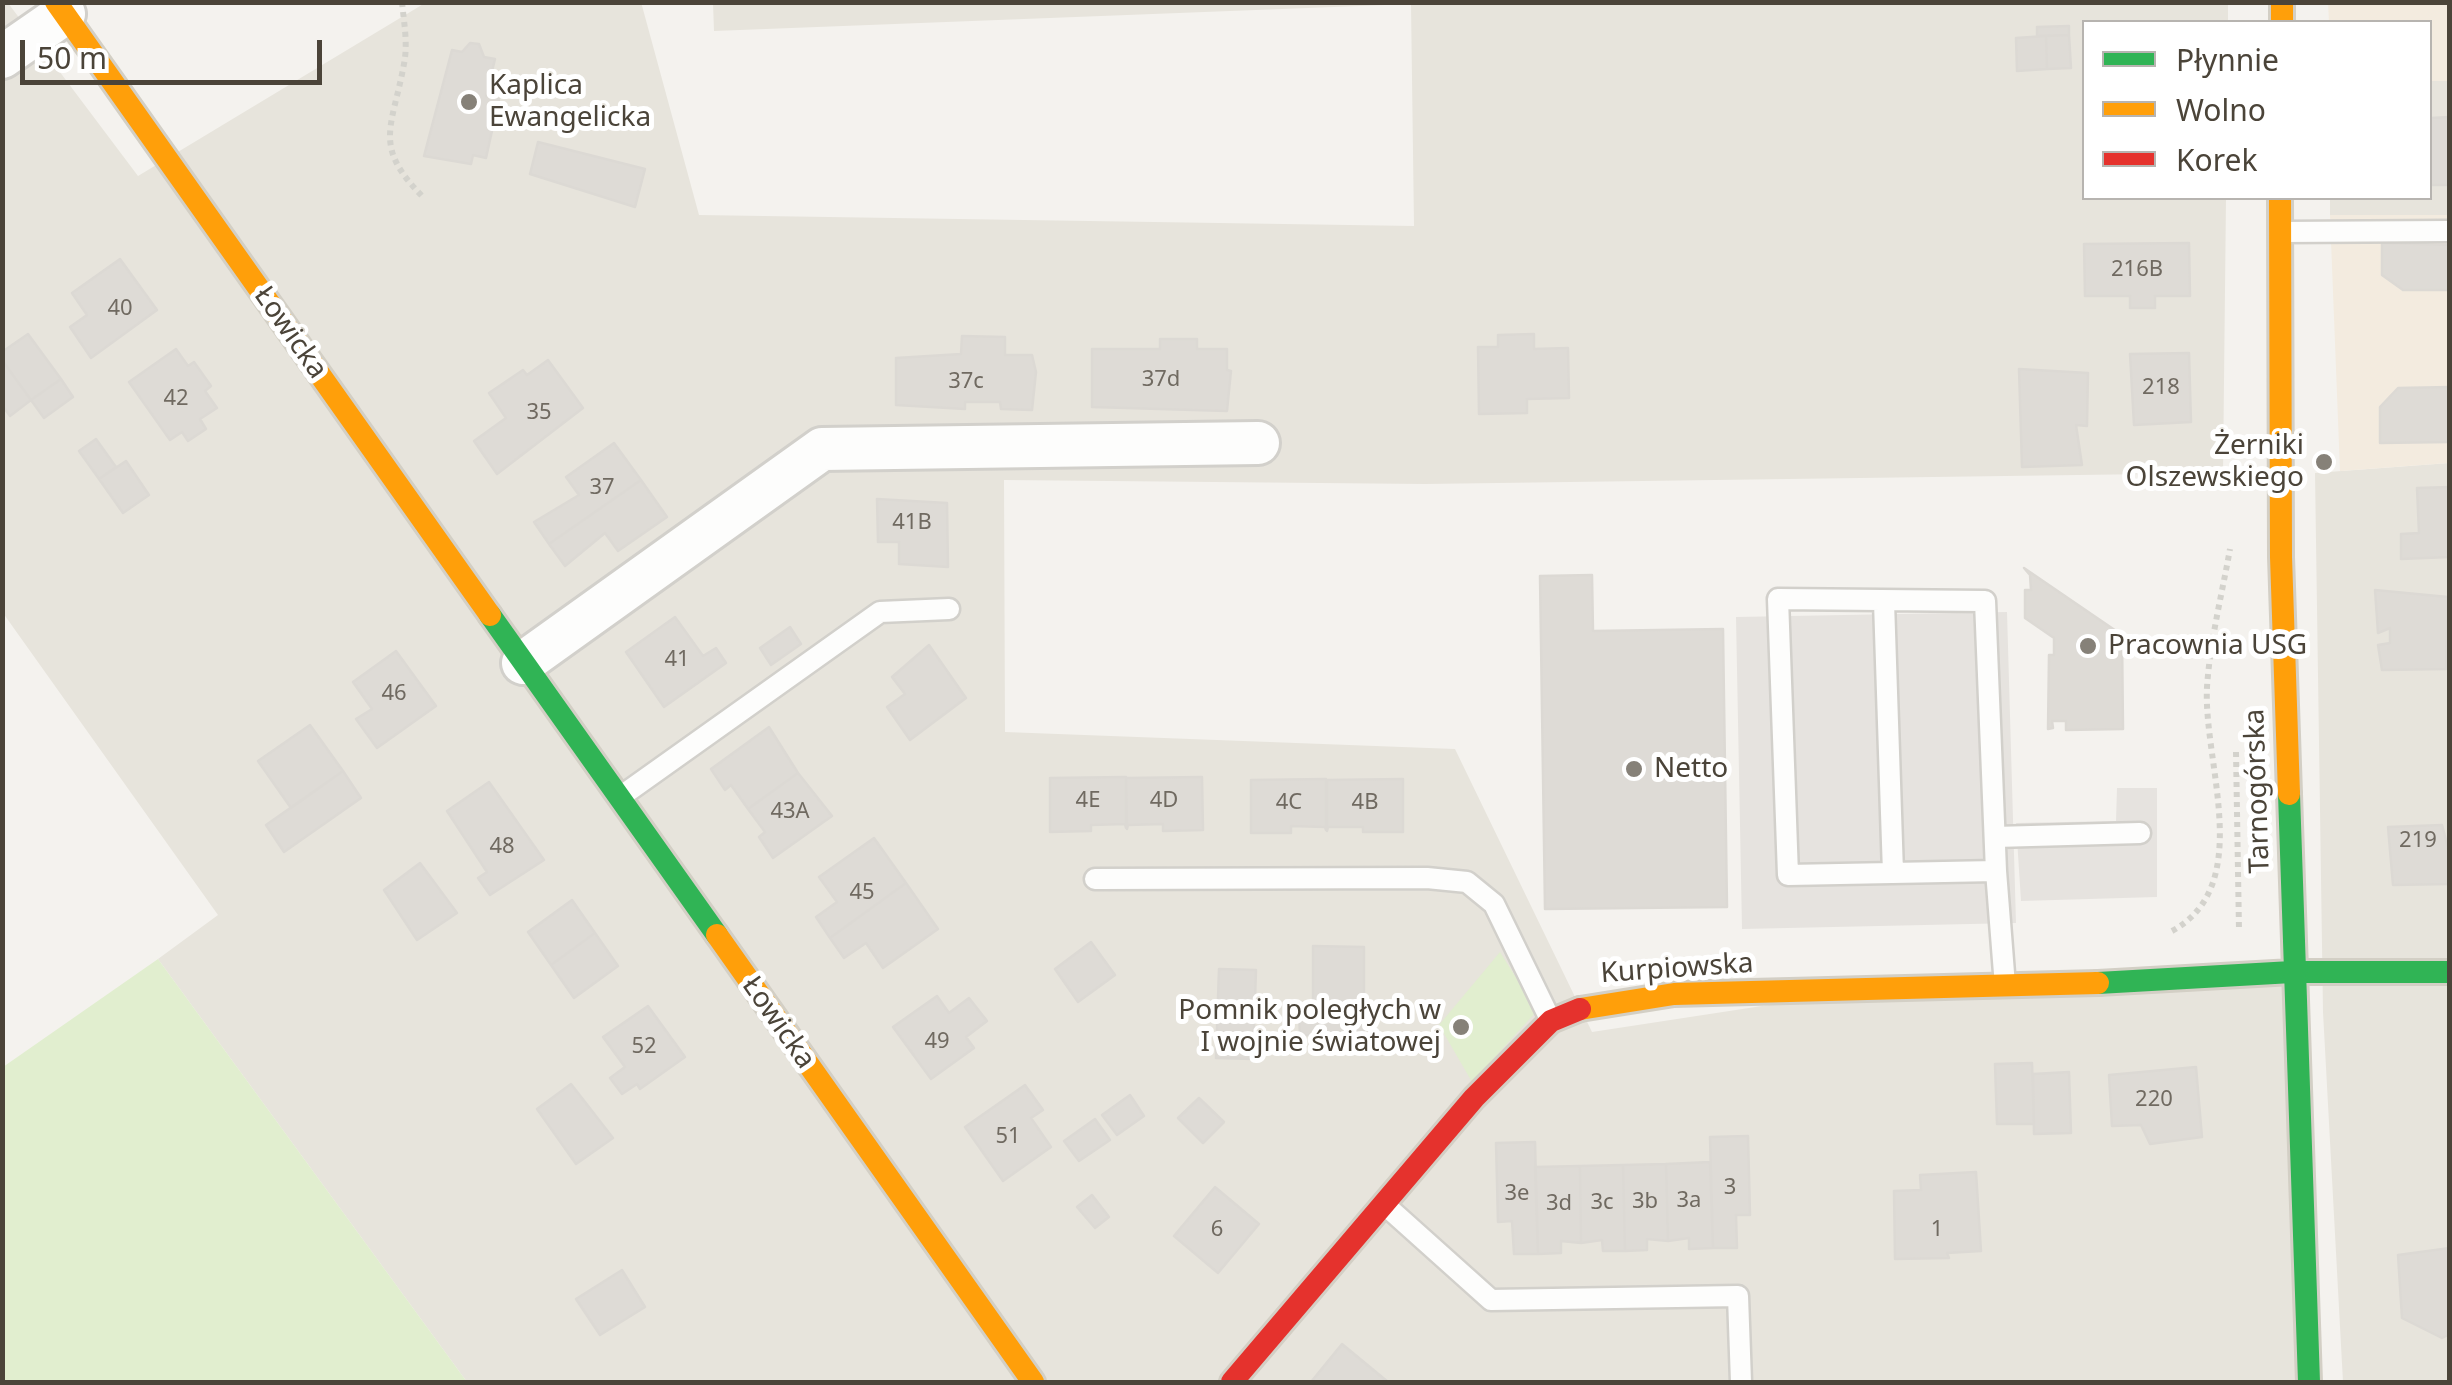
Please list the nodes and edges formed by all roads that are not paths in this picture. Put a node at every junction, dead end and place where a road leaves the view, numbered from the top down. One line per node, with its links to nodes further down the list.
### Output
1 (60, 8): 2 (street); 9 (street, Łowicka)
2 (2, 57)
3 (2280, 200): 5 (street, Tarnogórska)
4 (2450, 231): 5 (lane)
5 (2280, 232): 16 (street, Tarnogórska)
6 (1258, 443): 9 (street)
7 (1884, 602): 12 (lane); 14 (lane); 14 (lane)
8 (949, 609): 10 (lane)
9 (523, 663): 10 (street, Łowicka)
10 (618, 798): 21 (street, Łowicka)
11 (2140, 834): 12 (lane)
12 (1995, 837): 13 (lane)
13 (1996, 872): 14 (lane); 18 (lane)
14 (1892, 874)
15 (1096, 879): 19 (lane)
16 (2292, 972): 17 (street, Kurpiowska); 18 (street, Kurpiowska); 24 (street, Tarnogórska)
17 (2450, 972)
18 (2006, 988): 19 (street, Kurpiowska)
19 (1551, 1020): 20 (street, Kurpiowska)
20 (1384, 1204): 22 (street, Kurpiowska); 23 (lane)
21 (1033, 1382)
22 (1232, 1382)
23 (1741, 1382)
24 (2310, 1382)

